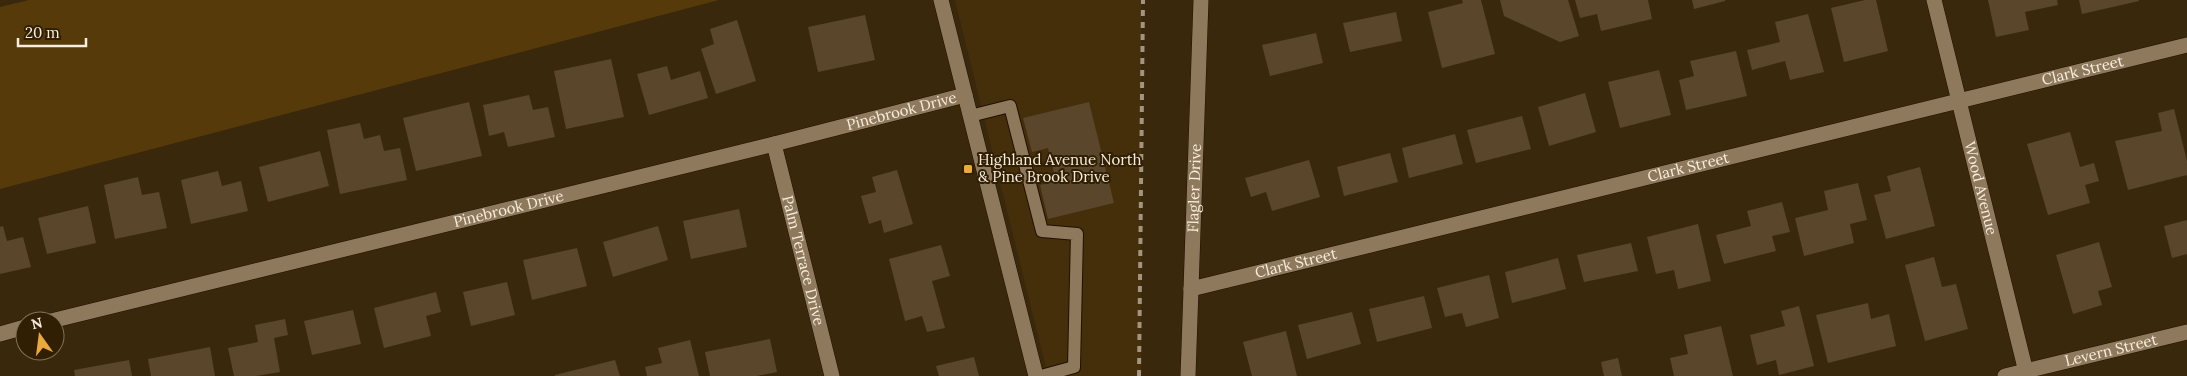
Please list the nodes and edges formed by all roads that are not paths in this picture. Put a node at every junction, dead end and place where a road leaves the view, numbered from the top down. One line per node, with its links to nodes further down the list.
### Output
1 (941, 0): 5 (street)
2 (1201, 0): 9 (street, Flagler Drive)
3 (1934, 0): 6 (street, Wood Avenue)
4 (2187, 45): 6 (street, Clark Street)
5 (965, 95): 7 (street); 8 (street, Pinebrook Drive)
6 (1959, 100): 9 (street, Clark Street); 14 (street, Wood Avenue)
7 (970, 116): 16 (street); 17 (lane)
8 (774, 144): 10 (street, Pinebrook Drive); 15 (street, Palm Terrace Drive)
9 (1191, 289): 18 (street, Flagler Drive)
10 (65, 318)
11 (15, 330): 13 (street)
12 (2187, 332): 14 (street, Levern Street)
13 (0, 334)
14 (2026, 374): 19 (street, Levern Street)
15 (832, 376)
16 (1036, 376)
17 (1041, 376)
18 (1188, 376)
19 (2005, 376)

